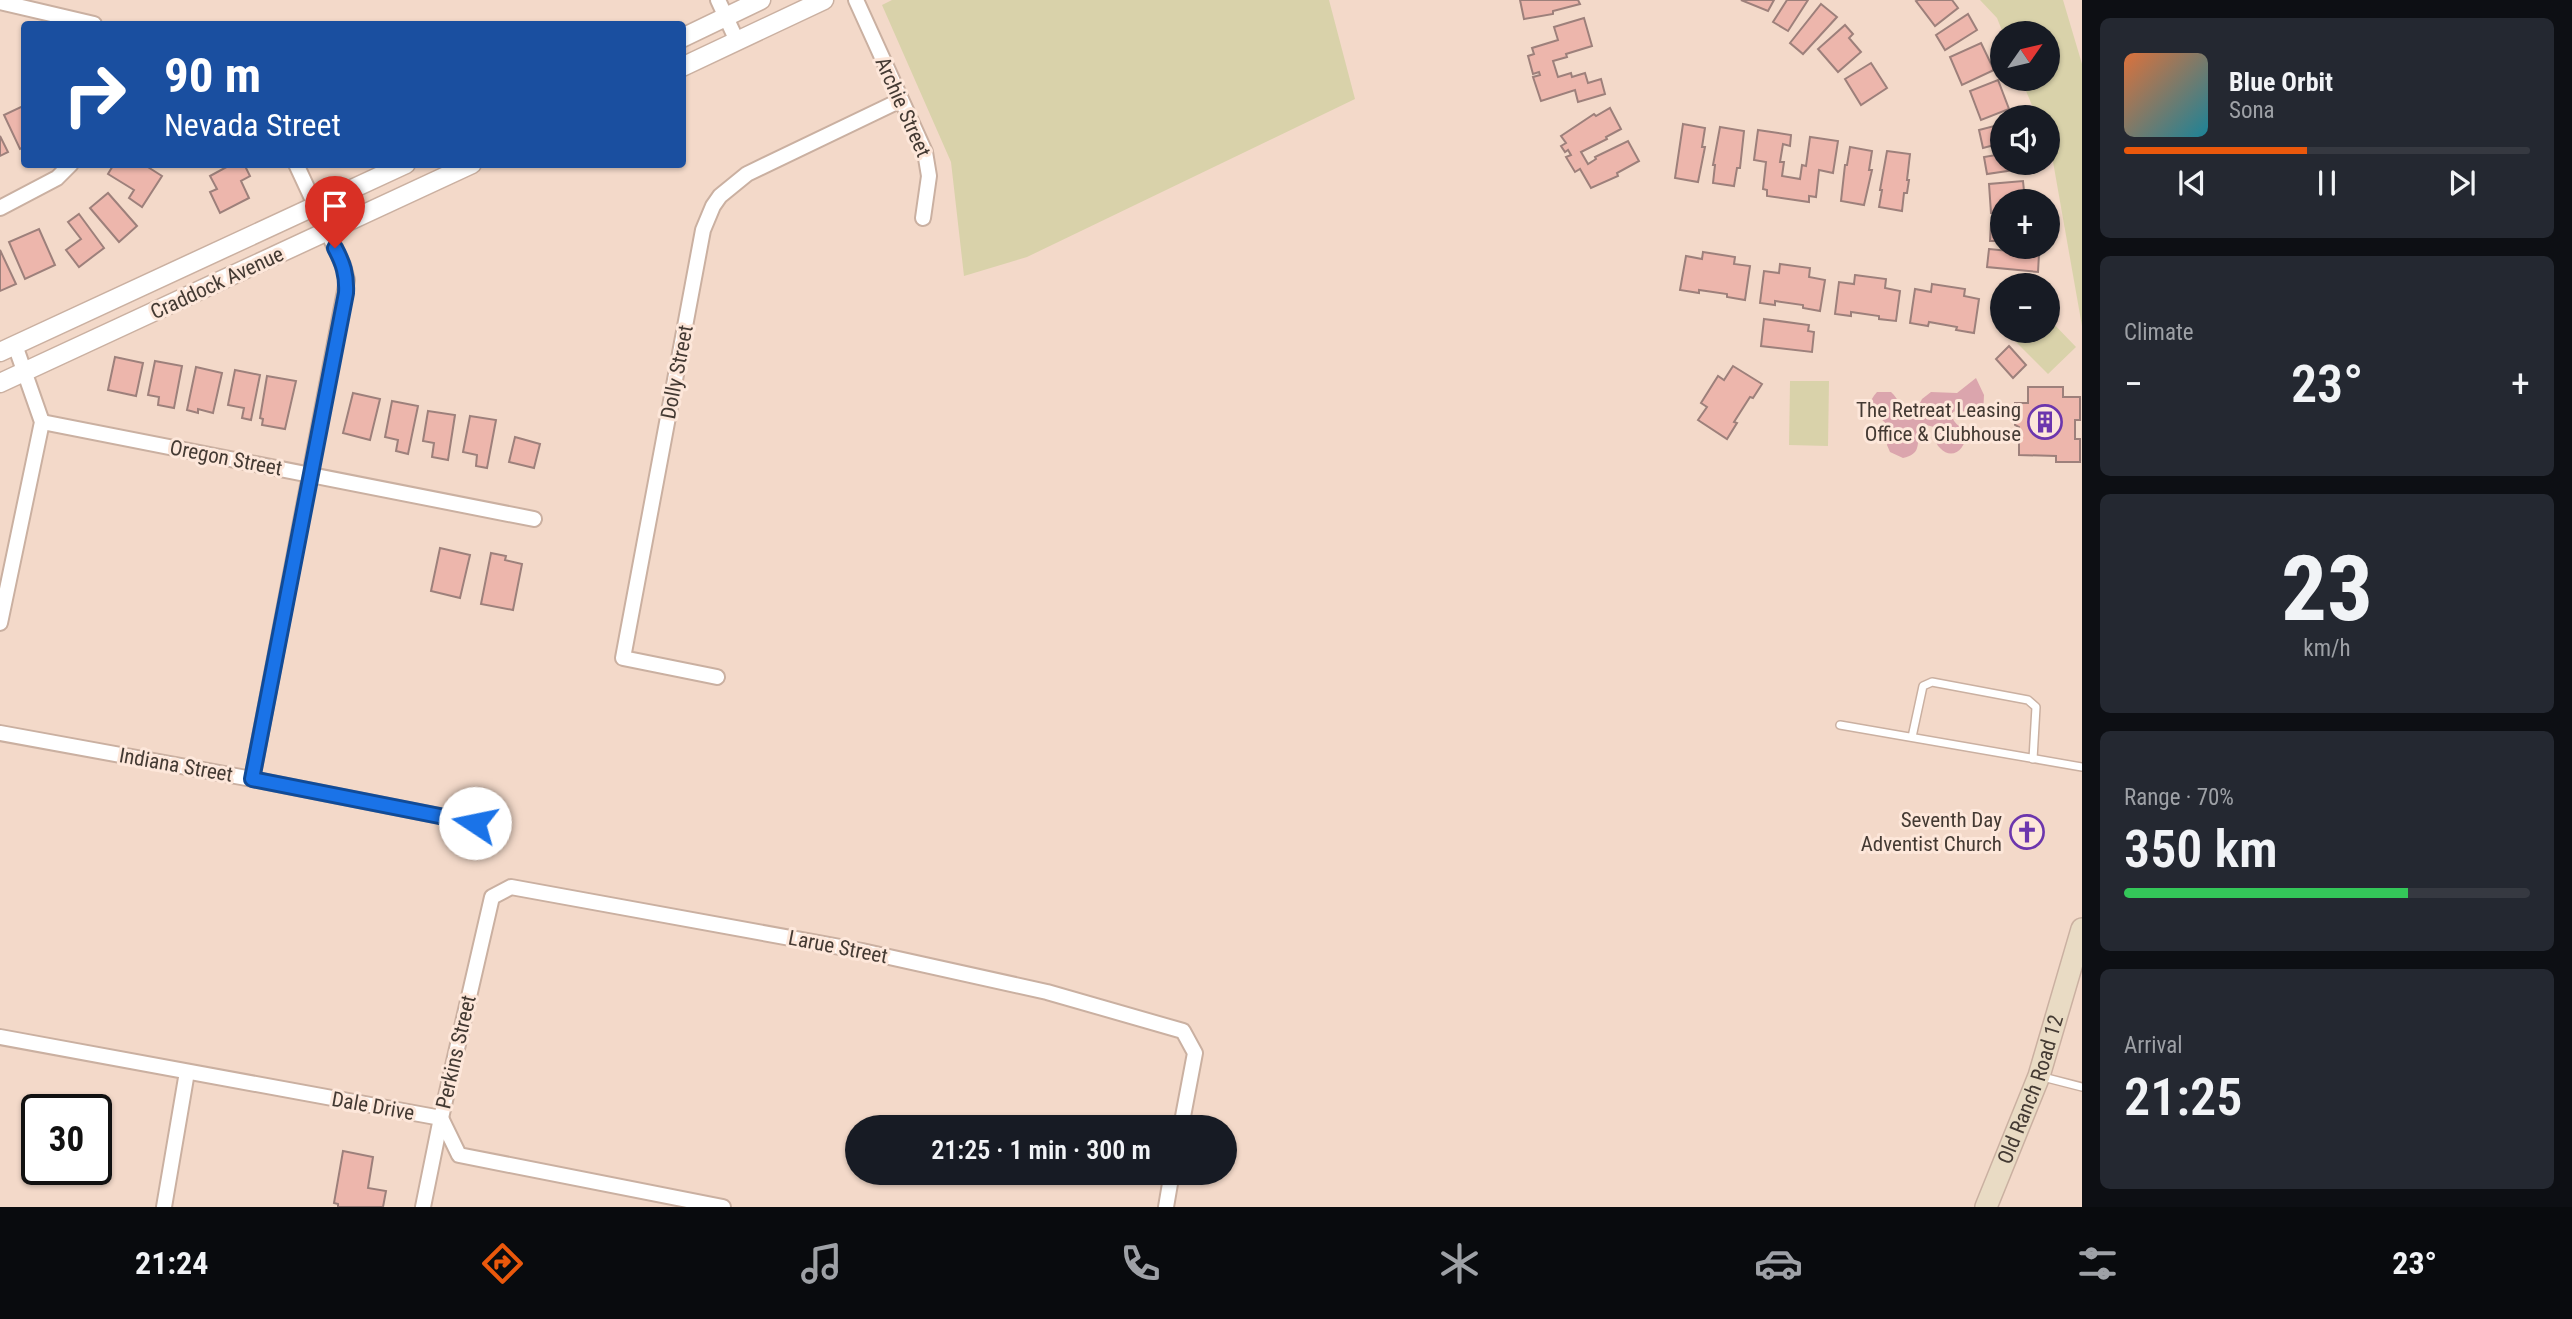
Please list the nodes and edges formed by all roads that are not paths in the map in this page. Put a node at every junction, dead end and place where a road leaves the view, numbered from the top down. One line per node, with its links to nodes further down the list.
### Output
1 (718, 0): 6 (street)
2 (761, 0): 6 (street)
3 (824, 0): 9 (street)
4 (856, 0): 11 (street, Archie Street)
5 (0, 2): 7 (street)
6 (726, 18): 8 (street); 9 (street)
7 (81, 21)
8 (686, 36)
9 (737, 41): 10 (street)
10 (686, 65)
11 (901, 100): 18 (street, Archie Street); 27 (street, Dolly Street)
12 (66, 168): 17 (street)
13 (298, 168): 16 (street)
14 (397, 168): 16 (street, Craddock Avenue)
15 (463, 168): 19 (street, Craddock Avenue)
16 (314, 206): 19 (street); 20 (street, Craddock Avenue)
17 (0, 208)
18 (923, 218)
19 (327, 232): 21 (street, Craddock Avenue); 24 (street)
20 (8, 348): 21 (street)
21 (25, 371): 22 (street, Craddock Avenue); 23 (street)
22 (0, 383)
23 (42, 422): 24 (street, Oregon Street); 26 (street)
24 (309, 474): 25 (street, Oregon Street); 33 (street)
25 (534, 519)
26 (0, 623)
27 (717, 677)
28 (1840, 725): 30 (lane)
29 (0, 733): 33 (street, Indiana Street)
30 (1912, 737): 31 (lane); 31 (lane)
31 (2033, 759): 32 (lane)
32 (2082, 767)
33 (252, 779): 34 (street, Indiana Street)
34 (475, 823)
35 (492, 897): 41 (street, Larue Street); 42 (street, Perkins Street)
36 (2082, 929): 39 (main road, Old Ranch Road 12)
37 (0, 1037): 38 (street, Dale Drive)
38 (187, 1072): 42 (street, Dale Drive); 44 (street)
39 (2039, 1076): 40 (lane); 48 (main road, Old Ranch Road 12)
40 (2082, 1087)
41 (1183, 1115)
42 (441, 1118): 45 (street, Perkins Street); 46 (street, Dale Drive)
43 (1170, 1185): 47 (street)
44 (164, 1207)
45 (423, 1207)
46 (723, 1207)
47 (1166, 1207)
48 (1986, 1207)

